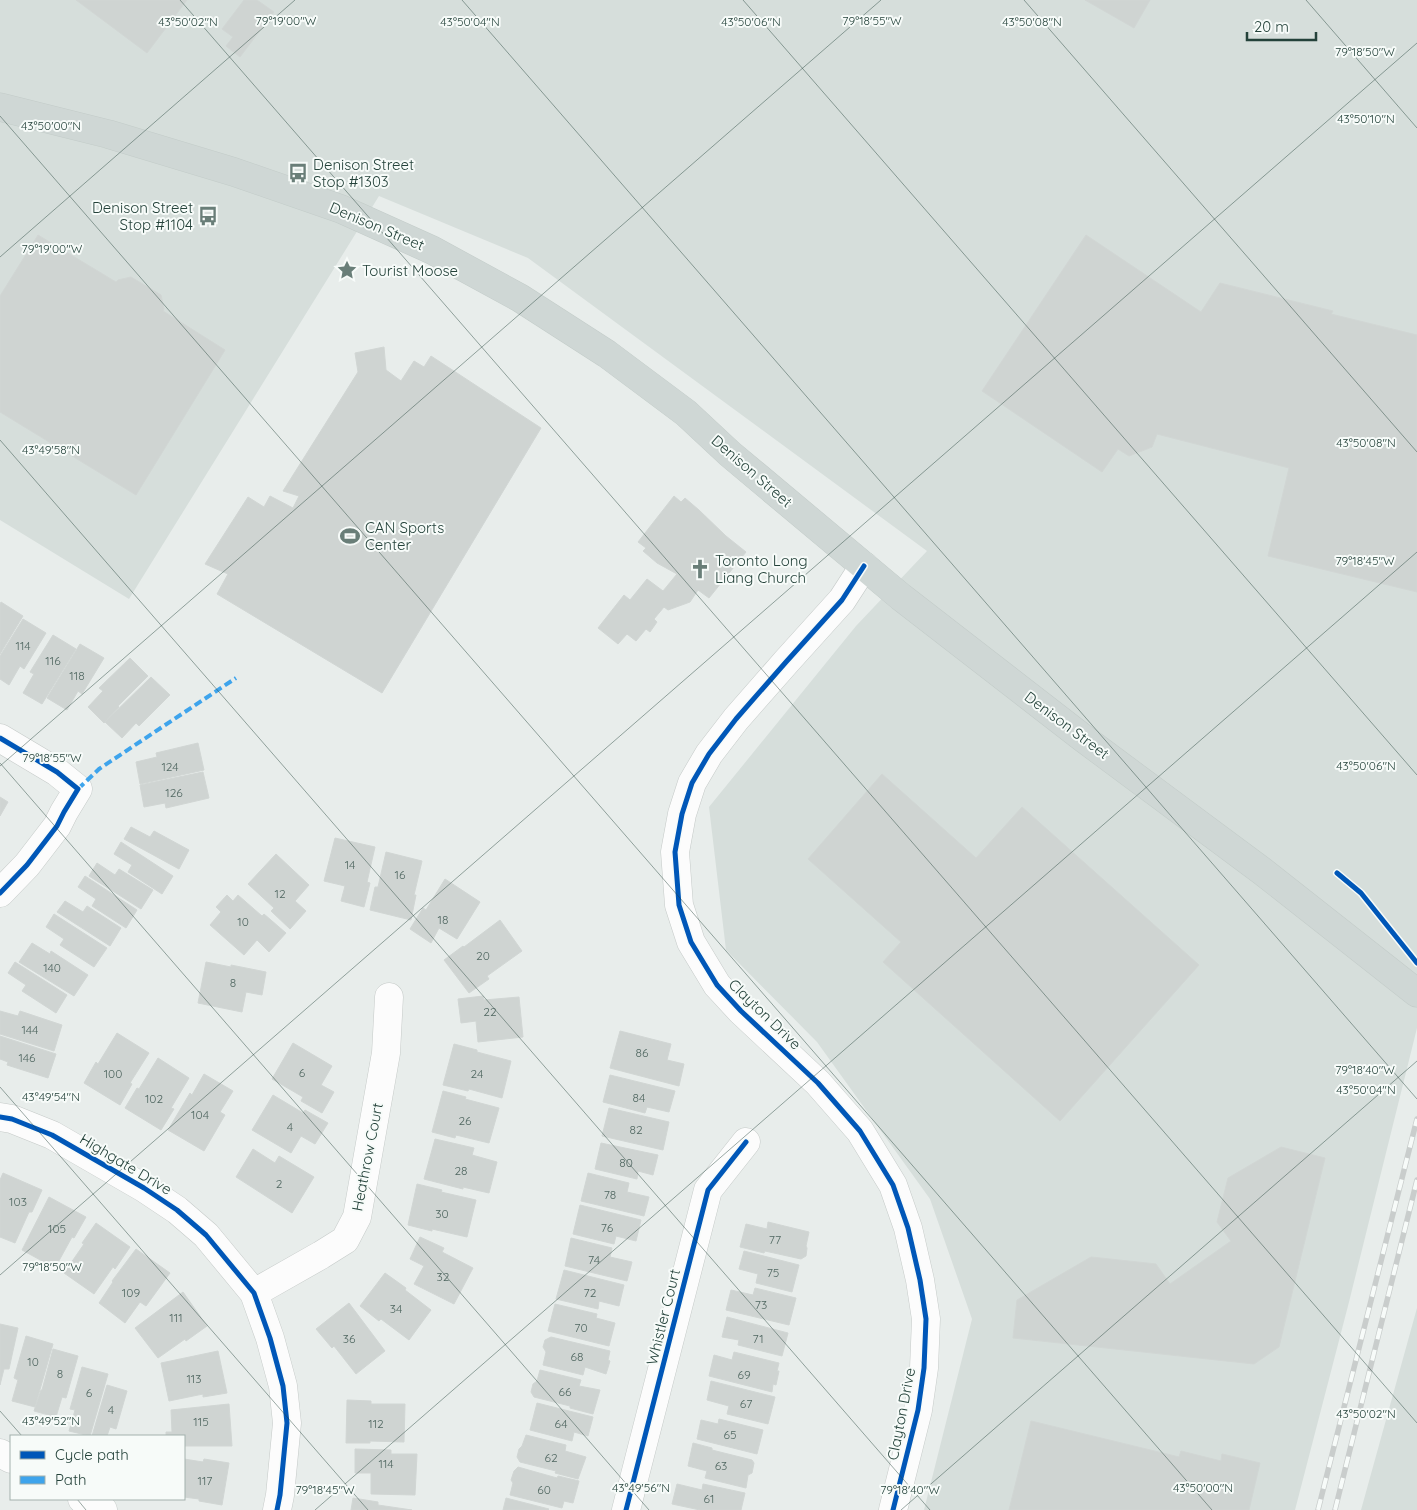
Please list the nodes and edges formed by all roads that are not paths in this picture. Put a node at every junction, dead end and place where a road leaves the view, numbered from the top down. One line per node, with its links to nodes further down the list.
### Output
1 (0, 108): 2 (main road, Denison Street)
2 (864, 566): 5 (main road, Denison Street); 14 (street, Clayton Drive)
3 (0, 738): 4 (street)
4 (0, 893)
5 (1417, 993)
6 (389, 997): 9 (street, Heathrow Court)
7 (0, 1117): 9 (street, Highgate Drive)
8 (746, 1142): 13 (street, Whistler Court)
9 (254, 1293): 12 (street, Highgate Drive)
10 (84, 1500): 11 (street)
11 (103, 1510)
12 (277, 1510)
13 (626, 1510)
14 (893, 1510)

